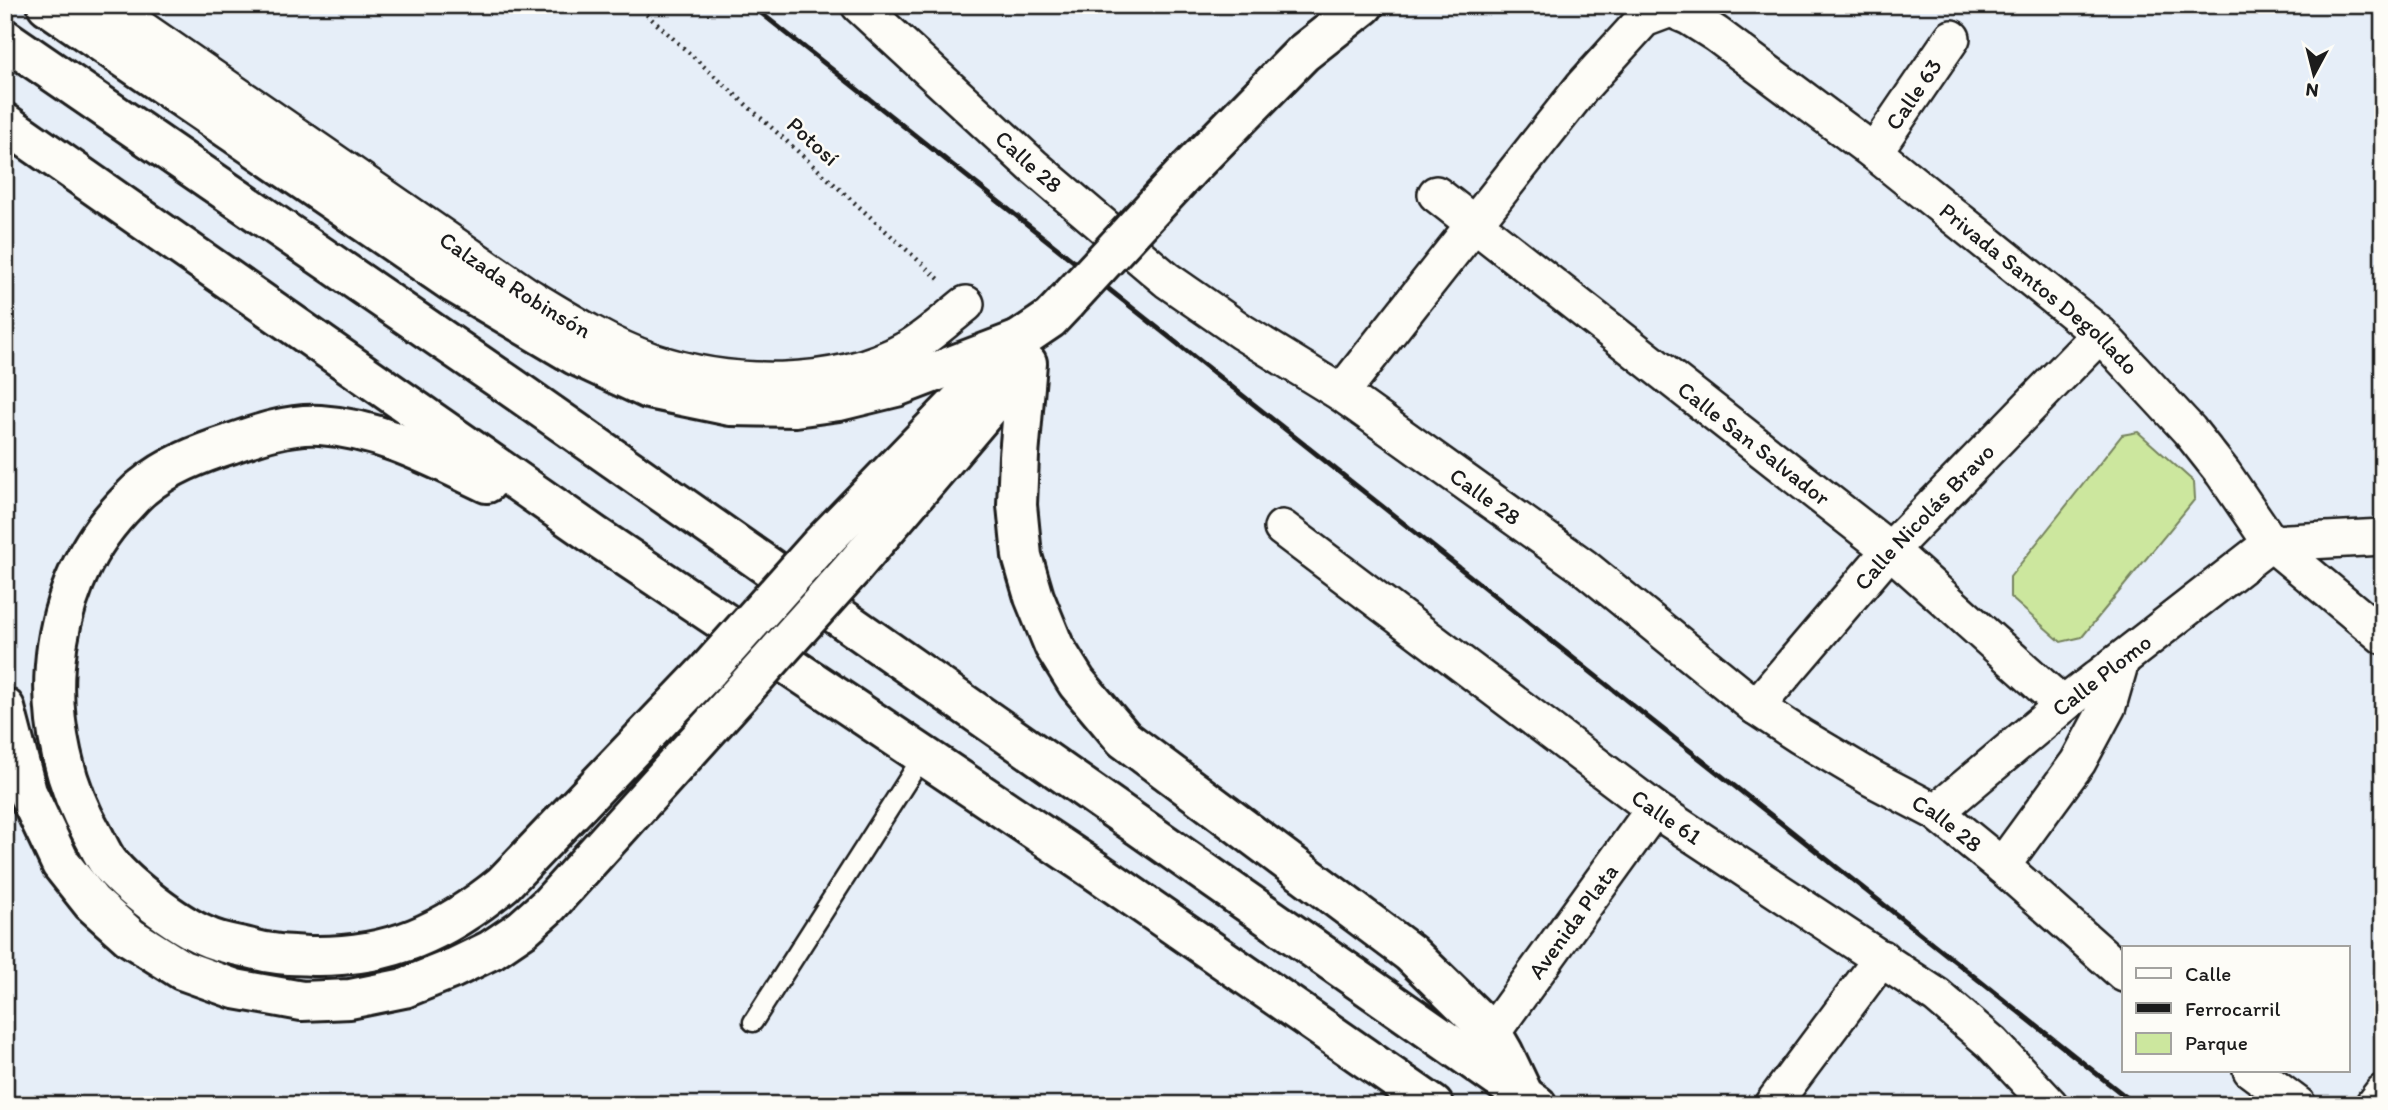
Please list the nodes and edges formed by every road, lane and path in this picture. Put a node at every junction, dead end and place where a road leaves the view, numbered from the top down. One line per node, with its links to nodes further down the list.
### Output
1 (47, 5): 14 (main road)
2 (107, 5): 12 (street, Calzada Robinsón)
3 (636, 5): 12 (path, Potosí)
4 (859, 5): 15 (street, Calle 28)
5 (1364, 5): 14 (main road, bridge)
6 (1952, 38): 9 (street, Calle 63)
7 (5, 39): 36 (main road)
8 (5, 123): 17 (main road)
9 (1874, 152): 11 (street, Privada Santos Degollado); 13 (street, Privada Santos Degollado)
10 (1436, 194): 11 (street, Calle San Salvador)
11 (1475, 222): 15 (street); 20 (street, Calle San Salvador)
12 (966, 304)
13 (2100, 334): 19 (street, Privada Santos Degollado); 20 (street, Calle Nicolás Bravo)
14 (1023, 352): 17 (main road, bridge); 25 (main road, bridge); 33 (main road)
15 (1341, 393): 24 (street, Calle 28)
16 (1282, 528): 27 (street, Calle 61)
17 (594, 535): 26 (main road)
18 (2383, 537): 19 (street)
19 (2271, 542): 21 (street, Privada Santos Degollado); 22 (street, Calle Plomo)
20 (1890, 550): 23 (street, Calle San Salvador); 24 (street, Calle Nicolás Bravo)
21 (2383, 636)
22 (2121, 661): 23 (street, Calle Plomo); 29 (street)
23 (2063, 705): 28 (street, Calle Plomo)
24 (1756, 707): 28 (street, Calle 28)
25 (5, 708)
26 (923, 756): 32 (lane); 37 (main road)
27 (1654, 809): 30 (street, Calle 61); 33 (street, Avenida Plata)
28 (1936, 812): 29 (street, Calle 28)
29 (2002, 866): 31 (street, Calle 28)
30 (1882, 958): 38 (street); 39 (street, Calle 61)
31 (2122, 972)
32 (753, 1022)
33 (1492, 1034): 36 (main road)
34 (2254, 1072): 40 (street)
35 (2383, 1092): 41 (street)
36 (1530, 1100)
37 (1433, 1105)
38 (1772, 1105)
39 (2050, 1105)
40 (2298, 1105)
41 (2373, 1105)

